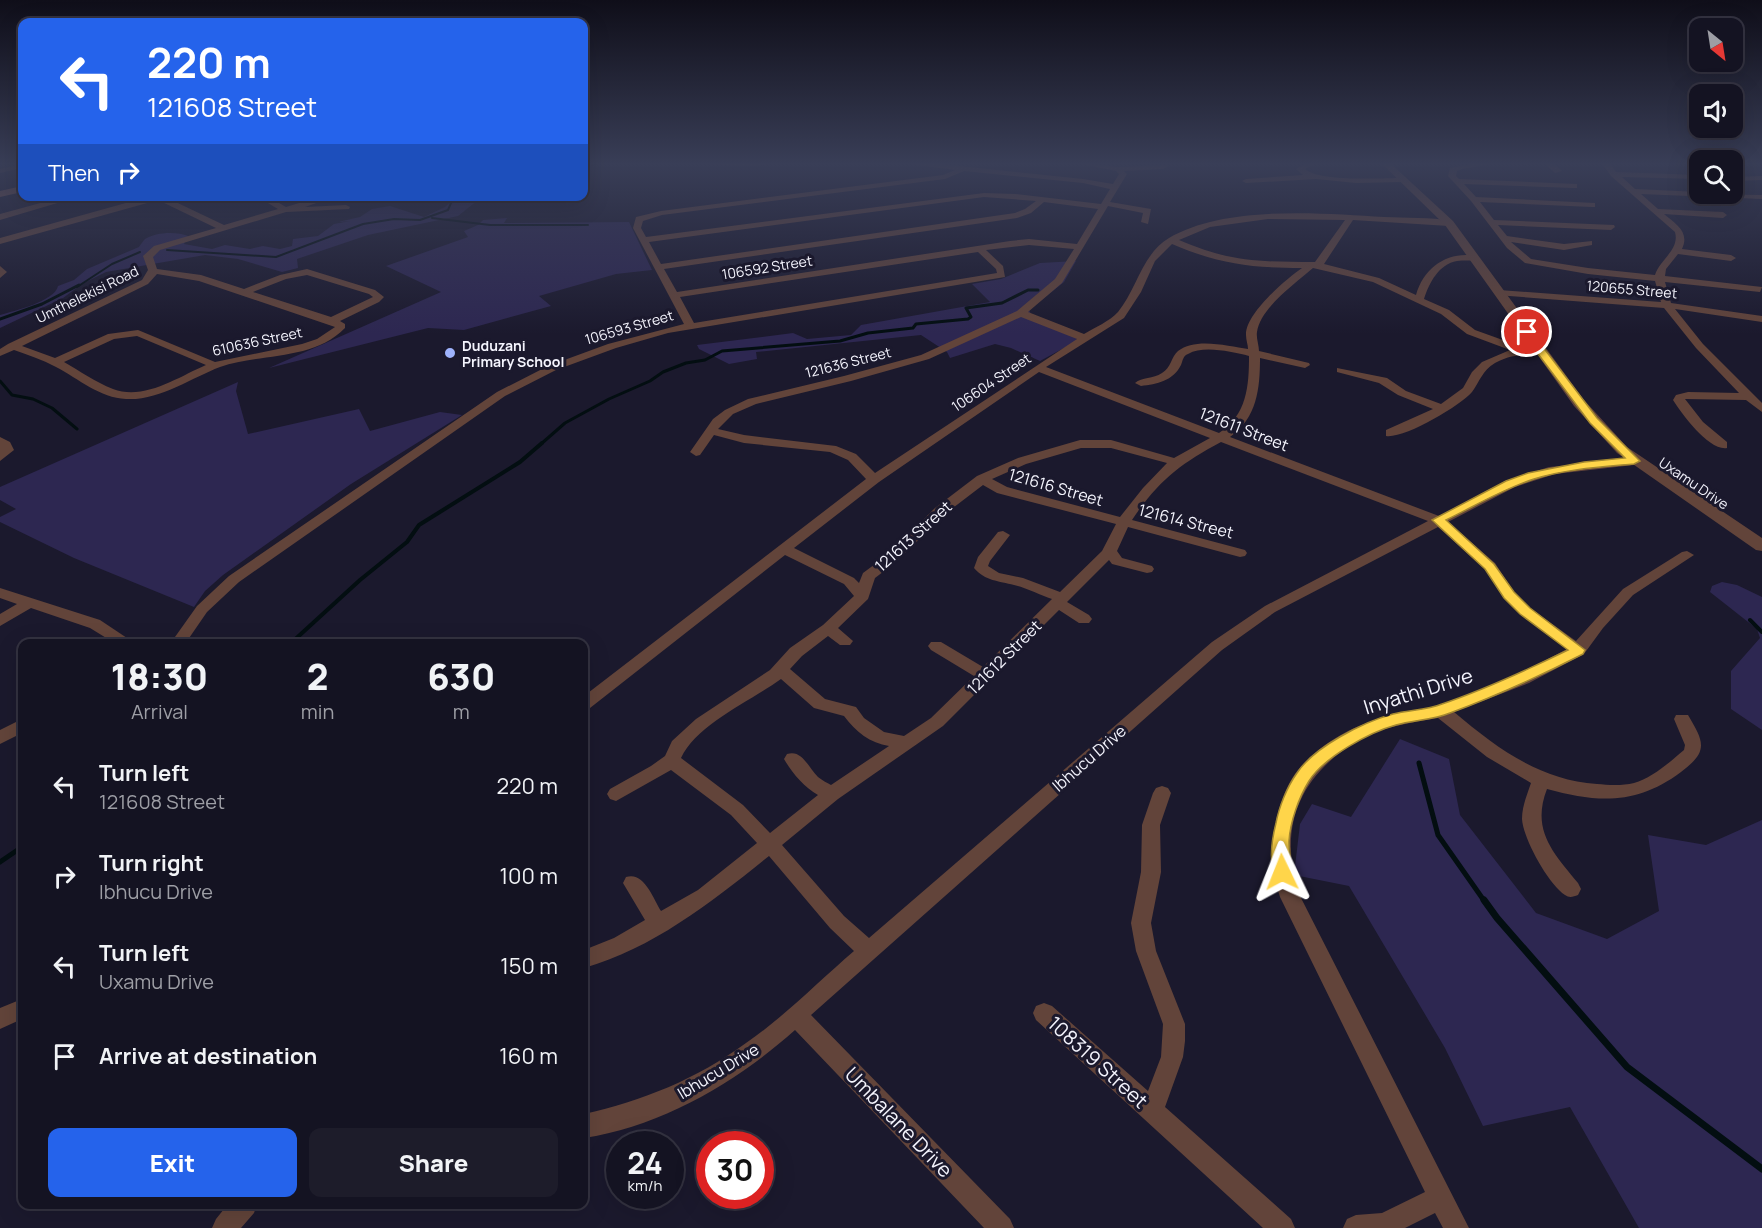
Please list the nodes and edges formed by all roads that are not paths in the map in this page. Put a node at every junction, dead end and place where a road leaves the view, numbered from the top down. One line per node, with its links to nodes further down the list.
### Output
1 (77, 219): 21 (street)
2 (204, 219): 17 (street)
3 (253, 219): 17 (street, Umthelekisi Road)
4 (639, 219): 19 (street)
5 (795, 219): 19 (street)
6 (987, 219): 29 (street)
7 (1095, 219): 23 (street, 121636 Street)
8 (1246, 219): 20 (street, 106604 Street)
9 (1349, 219): 28 (street, 121612 Street)
10 (1389, 219): 15 (street, 106604 Street)
11 (1445, 219): 15 (street, Uxamu Drive)
12 (1489, 219): 14 (street)
13 (1666, 219): 25 (street)
14 (1491, 222): 16 (street); 18 (street)
15 (1449, 223): 26 (street, Uxamu Drive)
16 (1611, 227)
17 (223, 228): 31 (street, Umthelekisi Road)
18 (1505, 238): 22 (street); 33 (street)
19 (645, 240): 29 (street)
20 (1171, 240): 28 (street); 44 (street, 106604 Street)
21 (0, 241)
22 (1588, 243)
23 (1079, 247): 24 (street, 106592 Street); 40 (street, 121636 Street)
24 (980, 249): 37 (street, 106592 Street); 43 (street, 106593 Street)
25 (1677, 251): 27 (street); 33 (street)
26 (1473, 258): 36 (street, Uxamu Drive); 38 (street)
27 (1731, 258)
28 (1313, 266): 38 (street); 49 (street, 121612 Street)
29 (658, 267): 37 (street)
30 (0, 269): 32 (street)
31 (154, 271): 35 (street); 45 (street, Umthelekisi Road)
32 (0, 275)
33 (1659, 278): 34 (street); 39 (street)
34 (1760, 289)
35 (244, 292): 42 (street); 42 (street)
36 (1499, 293): 39 (street, 120655 Street); 47 (street, Uxamu Drive)
37 (673, 295): 43 (street)
38 (1420, 298): 46 (street)
39 (1667, 305): 41 (street, 120655 Street); 56 (street)
40 (1021, 313): 44 (street); 59 (street, 121636 Street)
41 (1762, 319)
42 (332, 321): 52 (street, 610636 Street)
43 (690, 325): 89 (street, 106593 Street)
44 (1086, 339): 53 (street, 106604 Street)
45 (12, 346): 48 (street, Umthelekisi Road); 50 (street, 610636 Street)
46 (1521, 350): 47 (street); 57 (street)
47 (1541, 351): 66 (street, Uxamu Drive)
48 (0, 353)
49 (1254, 353): 51 (street); 55 (street); 61 (street, 121612 Street)
50 (55, 362): 52 (street); 52 (street, 610636 Street)
51 (1305, 364)
52 (214, 365)
53 (1038, 368): 61 (street, 121611 Street); 68 (street, 106604 Street)
54 (1341, 370): 57 (street)
55 (1141, 383)
56 (1750, 398): 58 (street); 63 (street)
57 (1441, 408): 60 (street)
58 (1762, 409)
59 (712, 431): 64 (street, 121636 Street); 68 (street)
60 (1390, 433)
61 (1222, 438): 67 (street, 121612 Street); 70 (street, 121611 Street)
62 (0, 441): 65 (street)
63 (1723, 445)
64 (696, 453)
65 (0, 458)
66 (1634, 461): 70 (street, Ibhucu Drive); 73 (street, Uxamu Drive)
67 (1176, 462): 69 (street, 121613 Street); 71 (street, 121612 Street)
68 (874, 479): 74 (street, 106604 Street)
69 (982, 479): 71 (street, 121616 Street); 79 (street, 121613 Street)
70 (1438, 520): 92 (street); 111 (street, Ibhucu Drive)
71 (1123, 524): 75 (street, 121612 Street); 76 (street, 121614 Street)
72 (1003, 535): 83 (street)
73 (1762, 546)
74 (785, 549): 80 (street); 95 (street, 106604 Street)
75 (1109, 550): 78 (street); 83 (street, 121612 Street)
76 (1240, 553)
77 (1687, 555): 92 (street, Inyathi Drive)
78 (1147, 569)
79 (868, 576): 80 (street); 82 (street, 121613 Street)
80 (849, 580): 82 (street)
81 (0, 593): 84 (street)
82 (863, 596): 87 (street)
83 (1060, 601): 85 (street); 94 (street, 121612 Street)
84 (28, 603): 86 (street); 88 (street)
85 (1084, 619)
86 (0, 621)
87 (828, 629): 90 (street); 93 (street)
88 (120, 639)
89 (181, 639)
90 (844, 640)
91 (936, 646): 94 (street)
92 (1578, 650): 96 (street, Inyathi Drive)
93 (780, 669): 100 (street); 102 (street)
94 (986, 675): 100 (street, 121612 Street)
95 (588, 701)
96 (1441, 711): 103 (street); 119 (street, Inyathi Drive)
97 (1682, 719): 103 (street)
98 (18, 728): 99 (street)
99 (0, 738)
100 (909, 743): 106 (street, 121612 Street)
101 (793, 759): 106 (street)
102 (670, 760): 105 (street); 107 (street)
103 (1541, 781): 109 (street)
104 (1162, 793): 117 (street, 108319 Street)
105 (616, 794)
106 (832, 795): 107 (street, 121612 Street)
107 (769, 844): 110 (street, 121612 Street); 111 (street)
108 (633, 883): 110 (street)
109 (1571, 889)
110 (659, 924): 112 (street, 121612 Street)
111 (868, 951): 115 (street, Ibhucu Drive)
112 (588, 957)
113 (18, 1011): 116 (street)
114 (1044, 1013): 117 (street, 108319 Street)
115 (797, 1016): 118 (street, Ibhucu Drive); 122 (street, Umbalane Drive)
116 (0, 1019)
117 (1152, 1112): 123 (street, 108319 Street)
118 (588, 1125)
119 (1440, 1198): 124 (street); 125 (street, Inyathi Drive)
120 (241, 1209): 121 (street)
121 (225, 1228)
122 (1001, 1228)
123 (1282, 1228)
124 (1356, 1228)
125 (1456, 1228)

